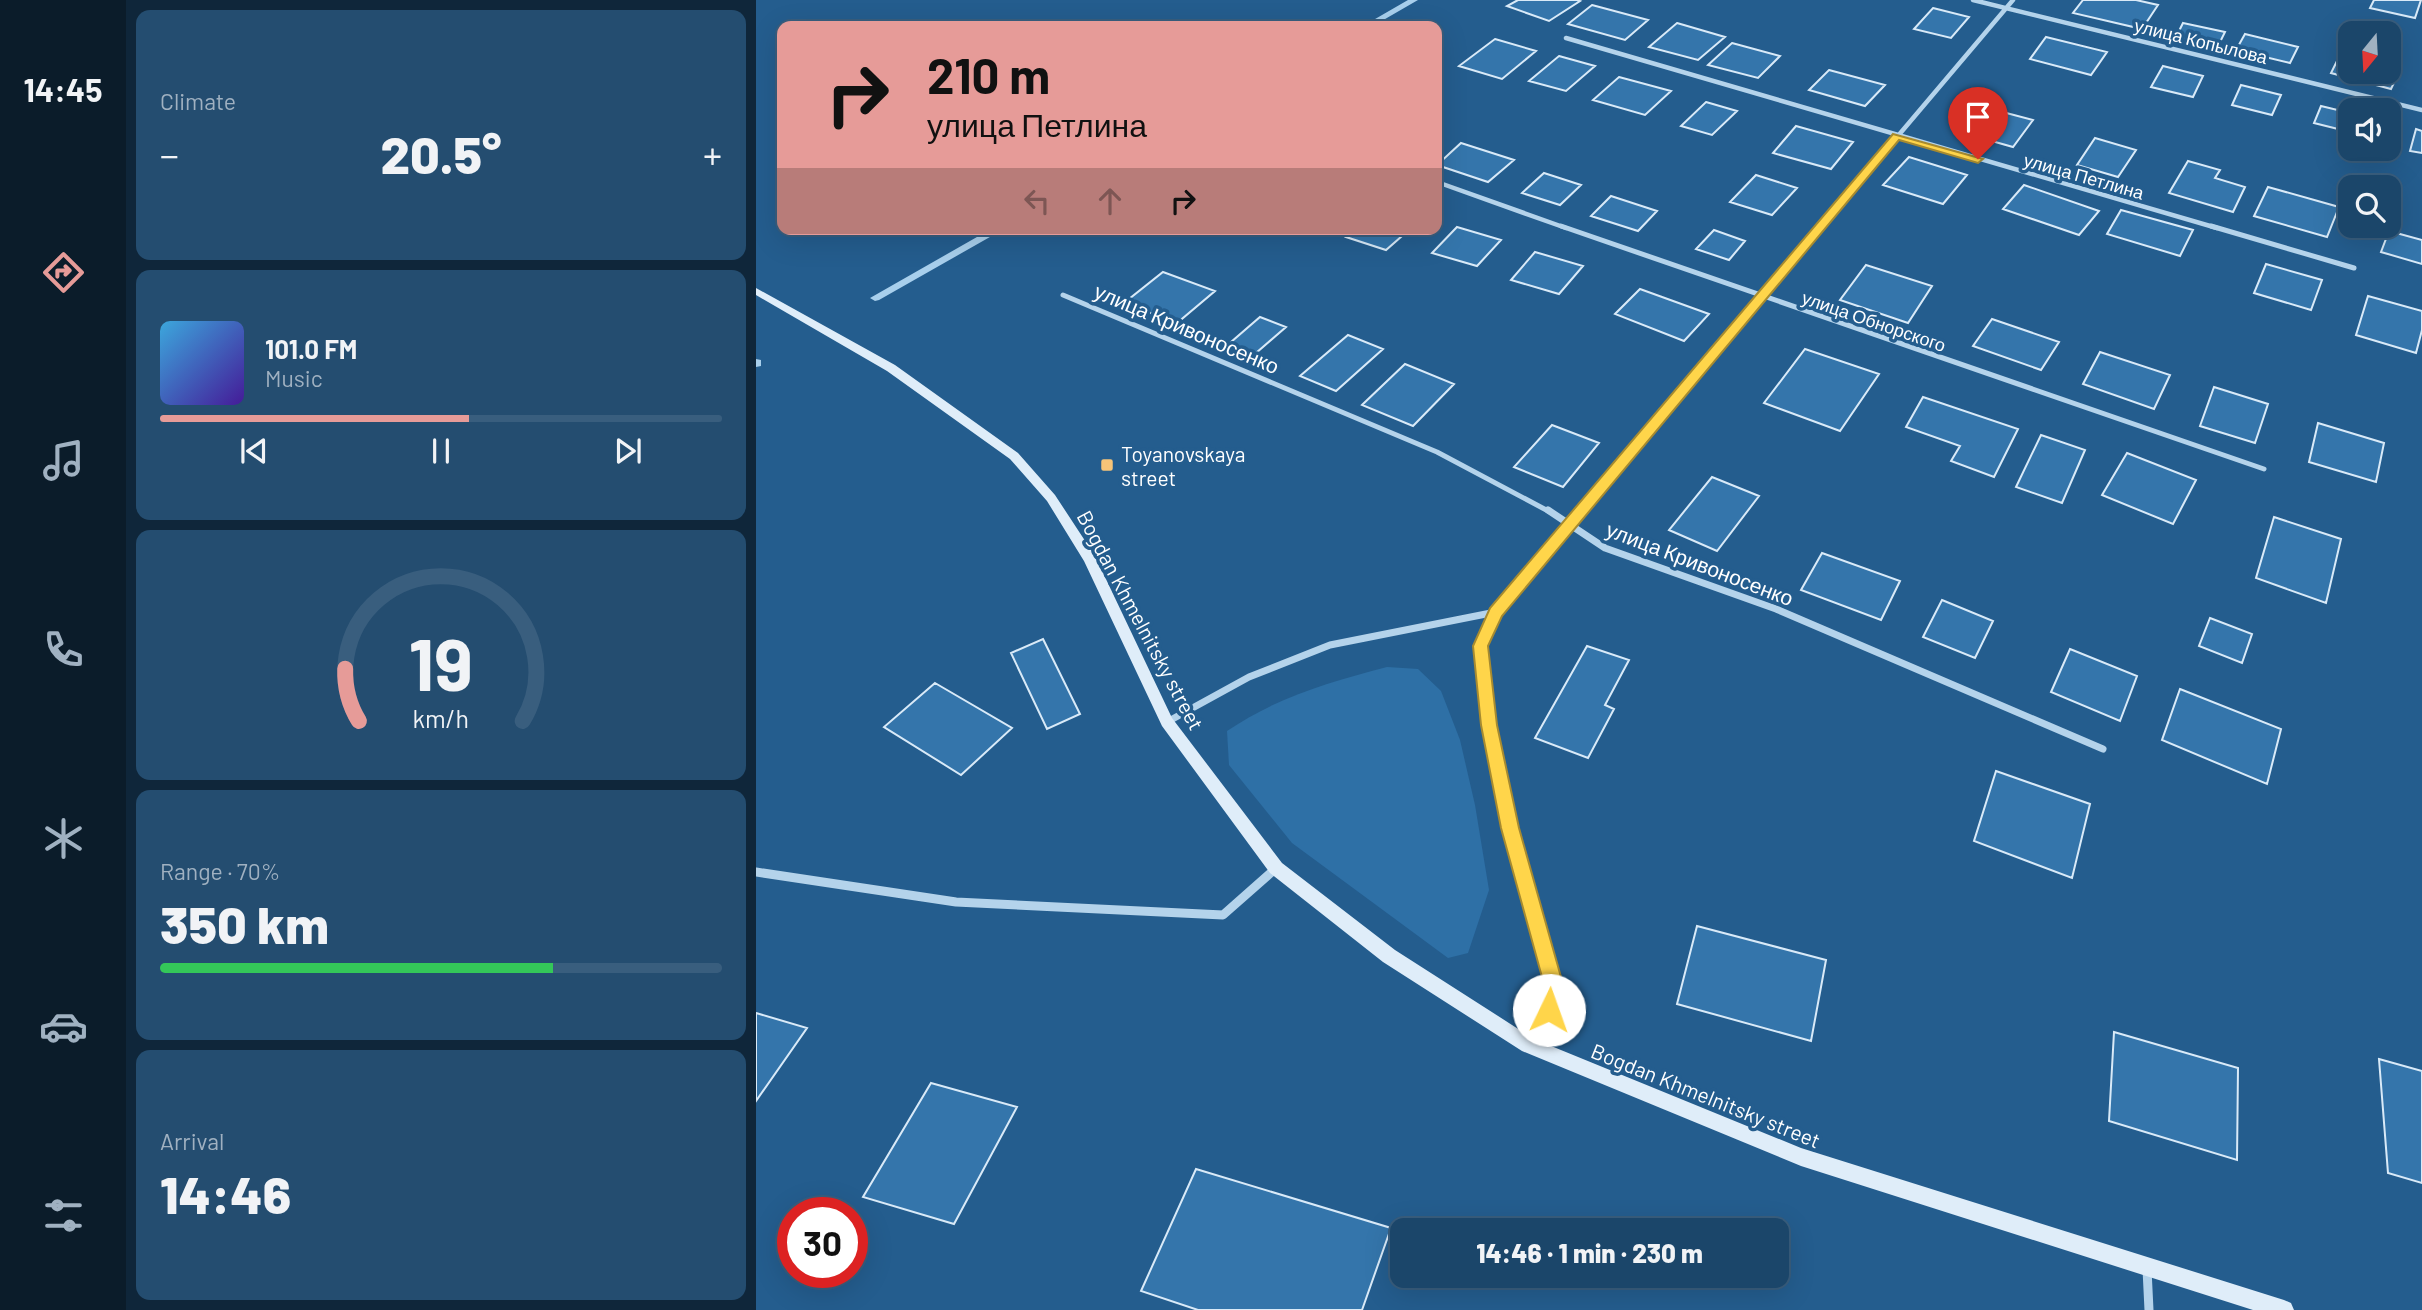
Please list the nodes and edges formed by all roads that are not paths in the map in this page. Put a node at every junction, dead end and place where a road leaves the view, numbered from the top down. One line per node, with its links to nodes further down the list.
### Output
1 (1973, 0): 3 (street, улица Копылова)
2 (2012, 0): 3 (street)
3 (2006, 8): 5 (street, улица Копылова); 6 (street)
4 (1566, 38): 6 (street, улица Петлина)
5 (2422, 110)
6 (1897, 136): 8 (street, улица Петлина); 11 (street)
7 (1442, 185): 11 (street, улица Обнорского)
8 (2354, 268)
9 (756, 291): 15 (street, Bogdan Khmelnitsky street)
10 (1063, 295): 13 (street, улица Кривоносенко)
11 (1762, 298): 12 (street, улица Обнорского); 13 (street)
12 (2263, 469)
13 (1567, 526): 14 (street); 16 (street, улица Кривоносенко)
14 (1496, 612): 15 (street); 19 (street)
15 (1167, 722): 17 (street, Bogdan Khmelnitsky street)
16 (2102, 748)
17 (1276, 868): 18 (street); 19 (street, Bogdan Khmelnitsky street)
18 (756, 872)
19 (1528, 1045): 20 (street, Bogdan Khmelnitsky street)
20 (2147, 1269): 21 (street); 22 (street, Bogdan Khmelnitsky street)
21 (2149, 1310)
22 (2284, 1310)

